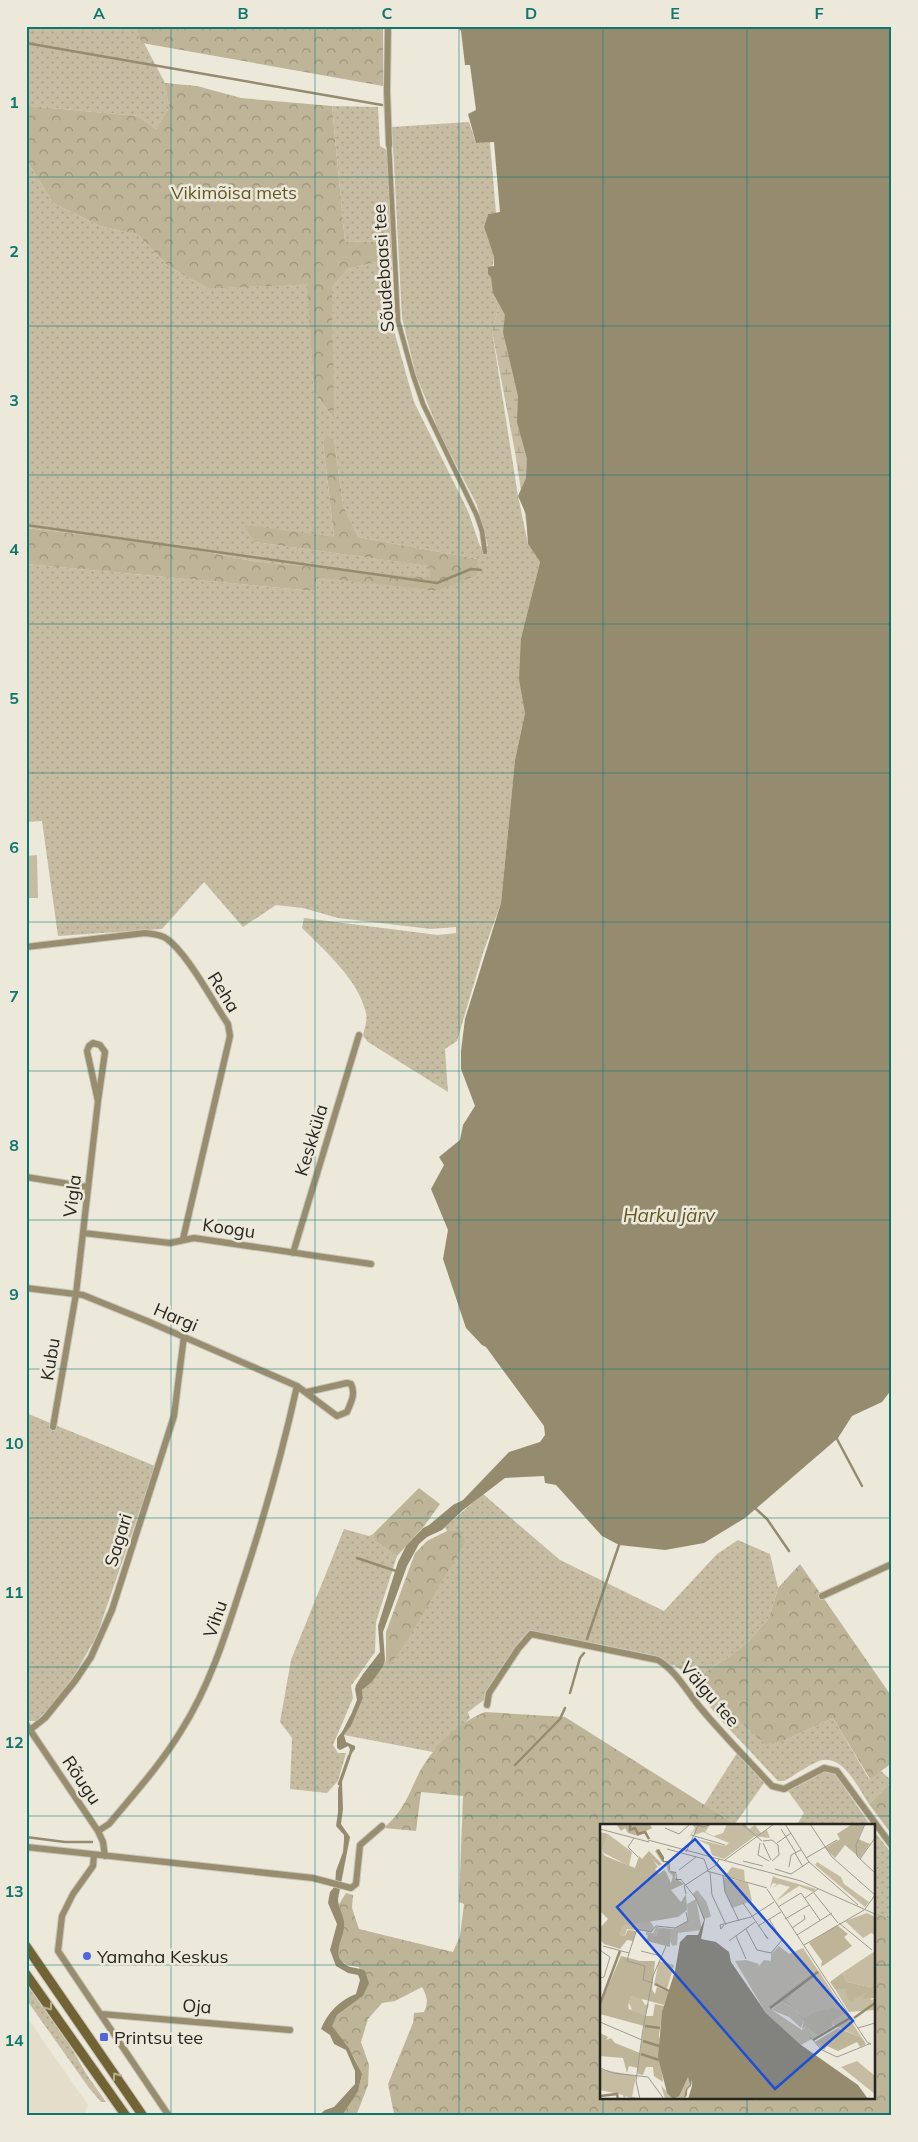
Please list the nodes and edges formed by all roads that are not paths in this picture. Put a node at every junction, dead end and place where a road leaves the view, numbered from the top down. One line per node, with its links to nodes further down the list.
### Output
1 (388, 26): 2 (street, Sõudebaasi tee)
2 (389, 145): 3 (street, Sõudebaasi tee)
3 (485, 552)
4 (26, 947): 10 (street, Reha)
5 (359, 1035): 11 (street, Keskküla)
6 (98, 1101): 6 (street, Vigla); 8 (street, Vigla)
7 (26, 1177): 8 (street)
8 (88, 1187): 9 (street, Vigla)
9 (83, 1233): 10 (street, Koogu); 14 (street, Vigla)
10 (183, 1239): 11 (street, Koogu)
11 (293, 1253): 12 (street, Koogu)
12 (371, 1264)
13 (26, 1288): 14 (street, Hargi)
14 (76, 1294): 15 (street, Hargi); 18 (street, Kubu)
15 (184, 1336): 16 (street, Hargi); 22 (street, Sagari)
16 (297, 1386): 17 (street, Hargi); 26 (street, Vihu)
17 (307, 1392): 17 (street, Hargi)
18 (53, 1428)
19 (892, 1564): 20 (street)
20 (822, 1596)
21 (487, 1705): 23 (street, Välgu tee)
22 (28, 1727): 26 (street, Rõugu)
23 (876, 1824)
24 (876, 1825): 27 (street, Välgu tee)
25 (382, 1826): 30 (street)
26 (98, 1831): 30 (street, Rõugu)
27 (892, 1846)
28 (26, 1848): 29 (street)
29 (94, 1855): 30 (street); 33 (street)
30 (105, 1856)
31 (26, 1946): 35 (main road, one-way to 31)
32 (26, 1974): 36 (main road, one-way to 36)
33 (101, 2014): 34 (street, Oja); 38 (street)
34 (290, 2030)
35 (137, 2107): 36 (street); 37 (main road)
36 (125, 2115)
37 (143, 2116)
38 (169, 2116)

